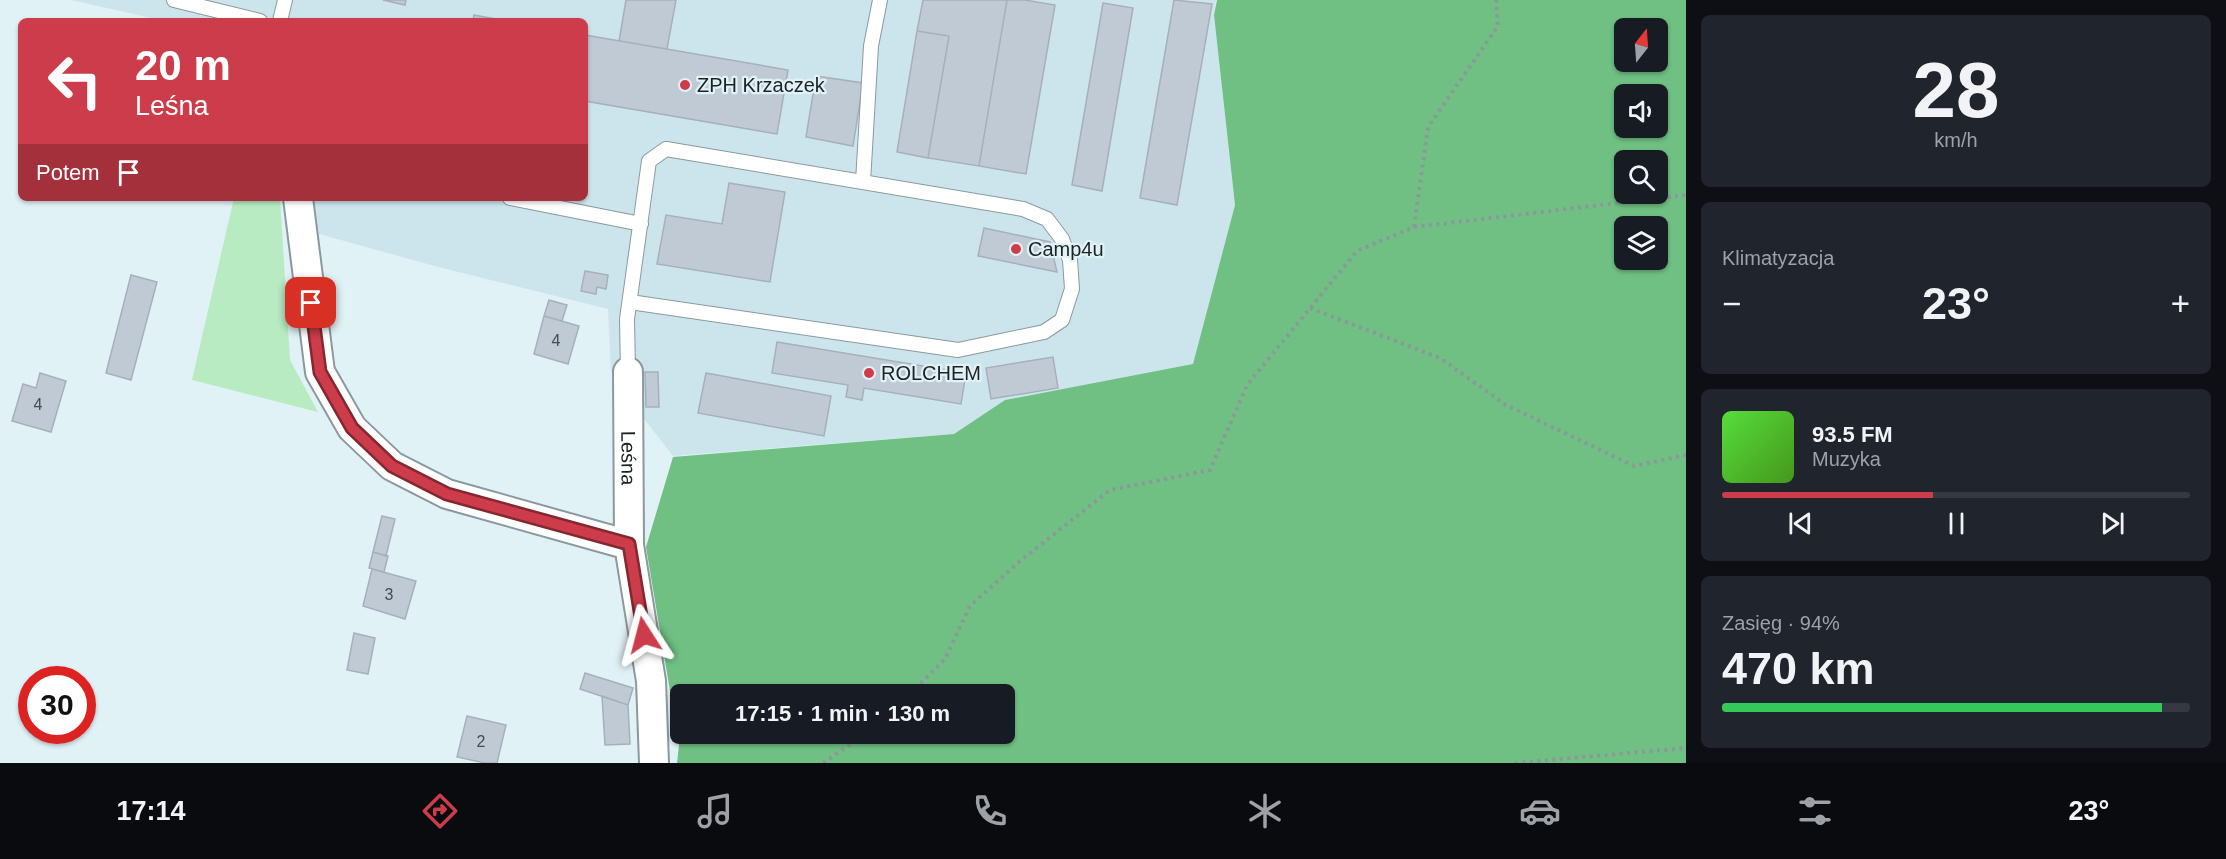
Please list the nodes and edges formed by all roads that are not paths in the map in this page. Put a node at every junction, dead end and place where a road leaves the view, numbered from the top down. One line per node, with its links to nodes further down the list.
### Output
1 (174, 0): 4 (lane)
2 (285, 0): 5 (lane)
3 (880, 0): 6 (lane)
4 (248, 18)
5 (281, 18)
6 (863, 182): 9 (lane); 10 (lane)
7 (298, 201): 12 (street)
8 (525, 201): 9 (lane)
9 (641, 224): 10 (lane)
10 (630, 302): 11 (lane)
11 (628, 372): 12 (street, Leśna)
12 (629, 544): 13 (street, Leśna)
13 (654, 763)

